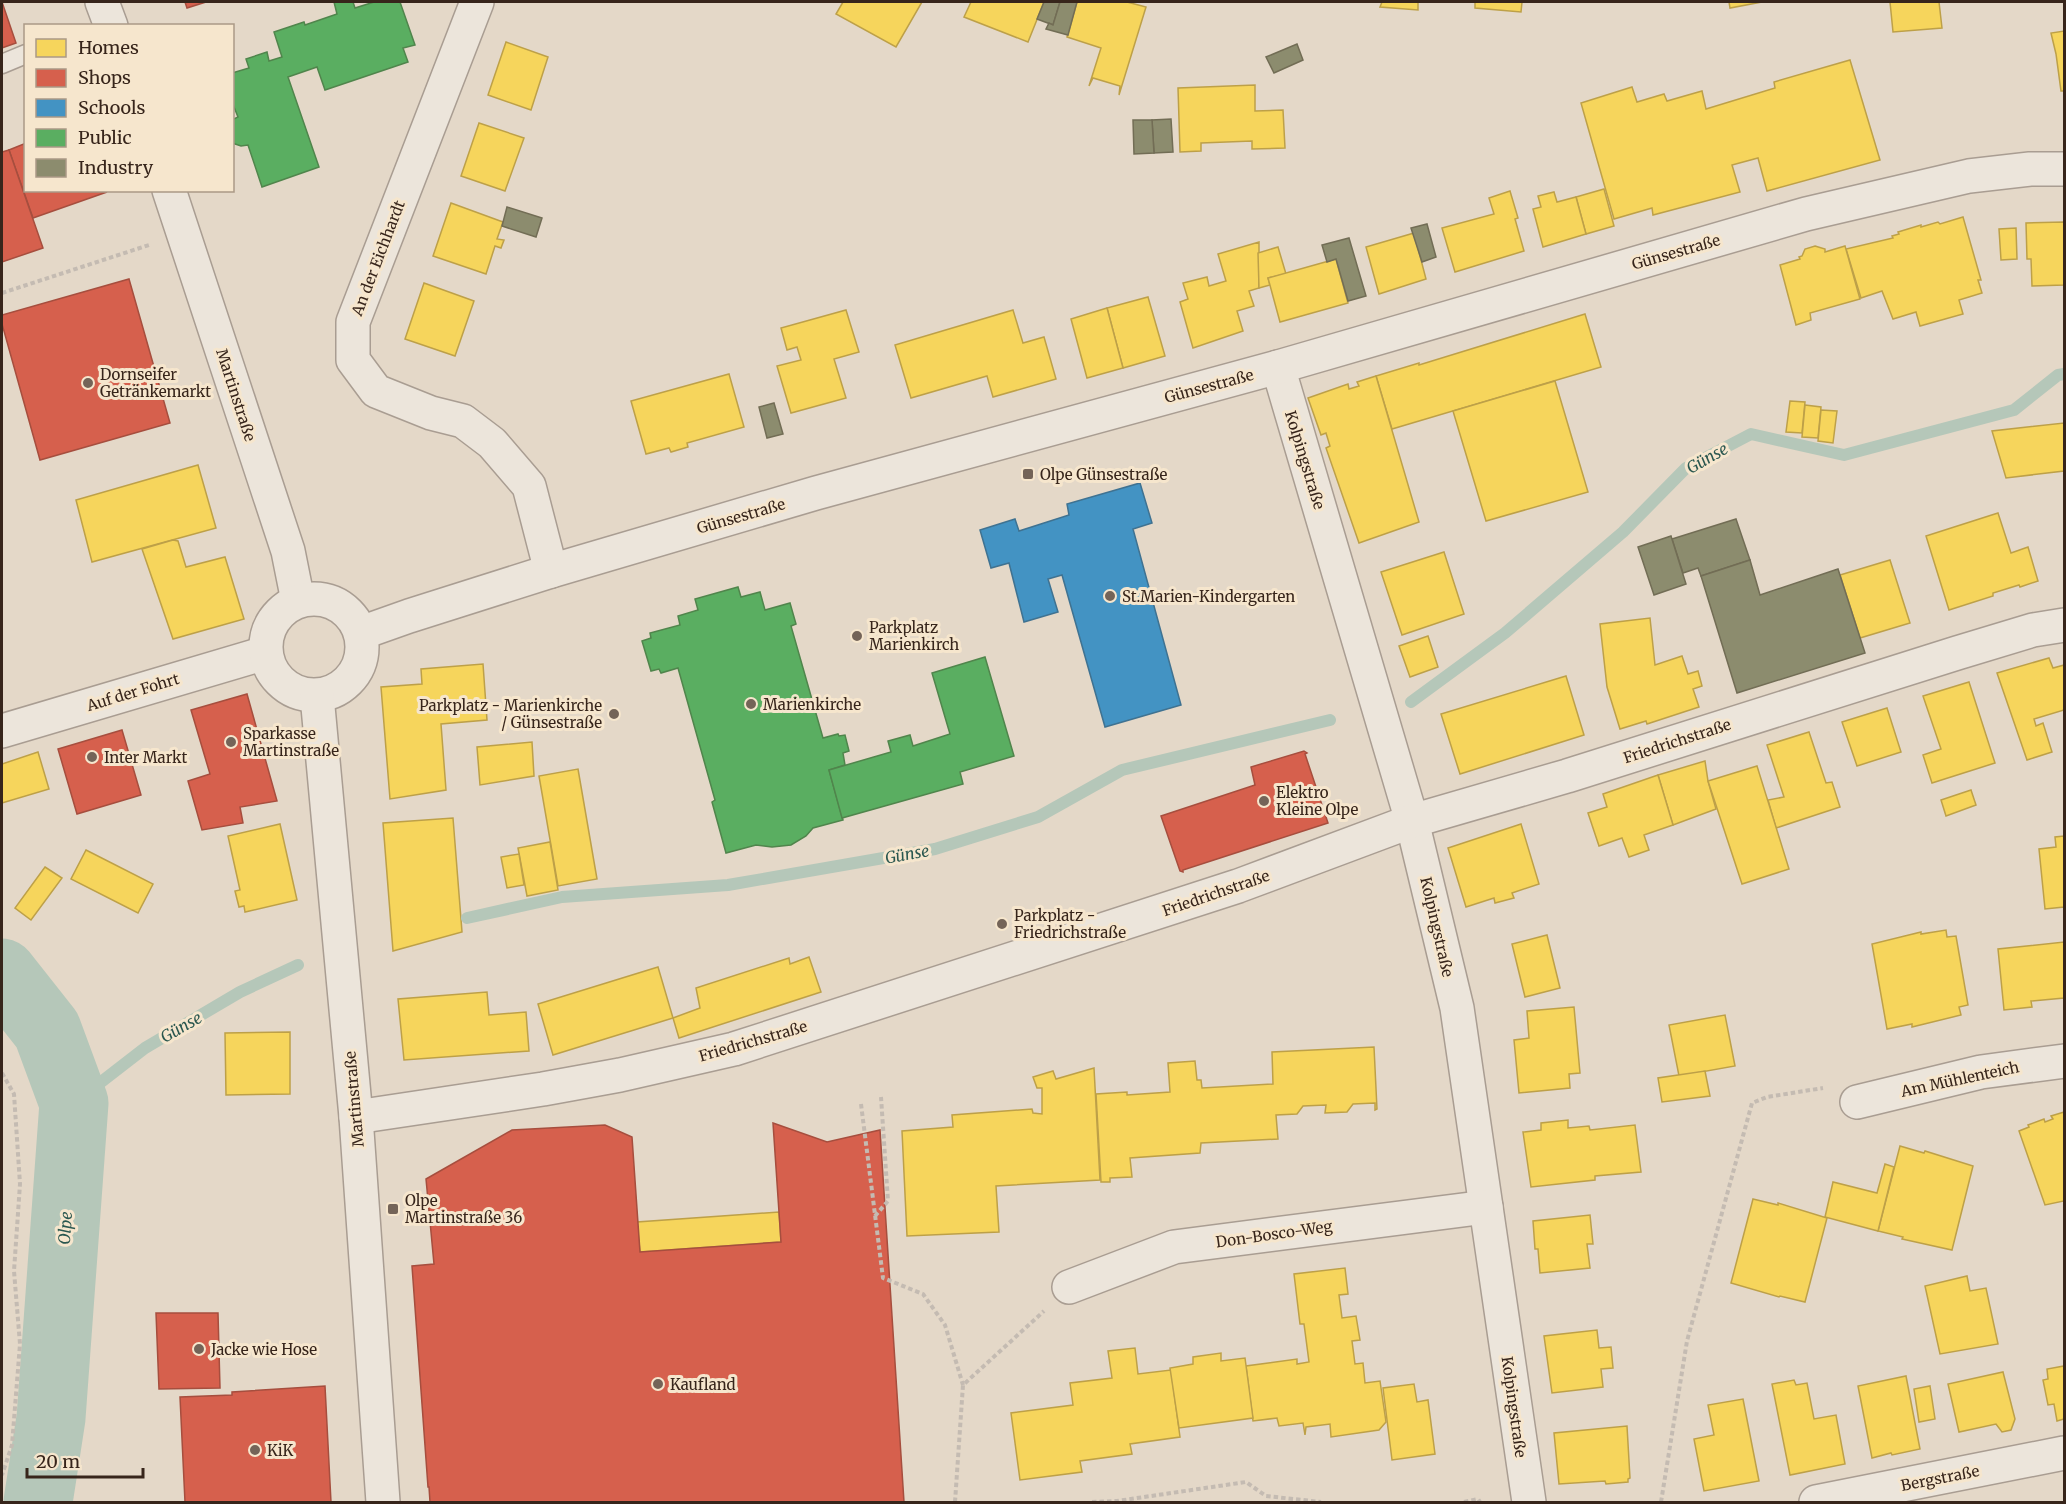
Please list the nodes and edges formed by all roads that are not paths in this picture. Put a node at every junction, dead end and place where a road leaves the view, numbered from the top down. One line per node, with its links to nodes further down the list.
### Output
1 (477, 2): 7 (street, An der Eichhardt)
2 (24, 55): 3 (lane)
3 (2, 64)
4 (2064, 169): 6 (street, Günsestraße)
5 (170, 192): 8 (street, Martinstraße)
6 (1278, 368): 7 (street, Günsestraße); 14 (street, Kolpingstraße)
7 (551, 571): 10 (street, Günsestraße)
8 (298, 601): 10 (street); 11 (street)
9 (2064, 625): 14 (street, Friedrichstraße)
10 (361, 633): 12 (street)
11 (265, 653): 12 (street); 13 (street, Auf der Fohrt)
12 (317, 696): 17 (street, Martinstraße)
13 (2, 731)
14 (1412, 821): 17 (street, Friedrichstraße); 18 (street, Kolpingstraße)
15 (2064, 1061): 16 (street, Am Mühlenteich)
16 (1857, 1101)
17 (356, 1117): 21 (street, Martinstraße)
18 (1486, 1207): 19 (street, Don-Bosco-Weg); 22 (street, Kolpingstraße)
19 (1069, 1287)
20 (2064, 1453): 23 (street, Bergstraße)
21 (383, 1503)
22 (1529, 1503)
23 (1816, 1503)

